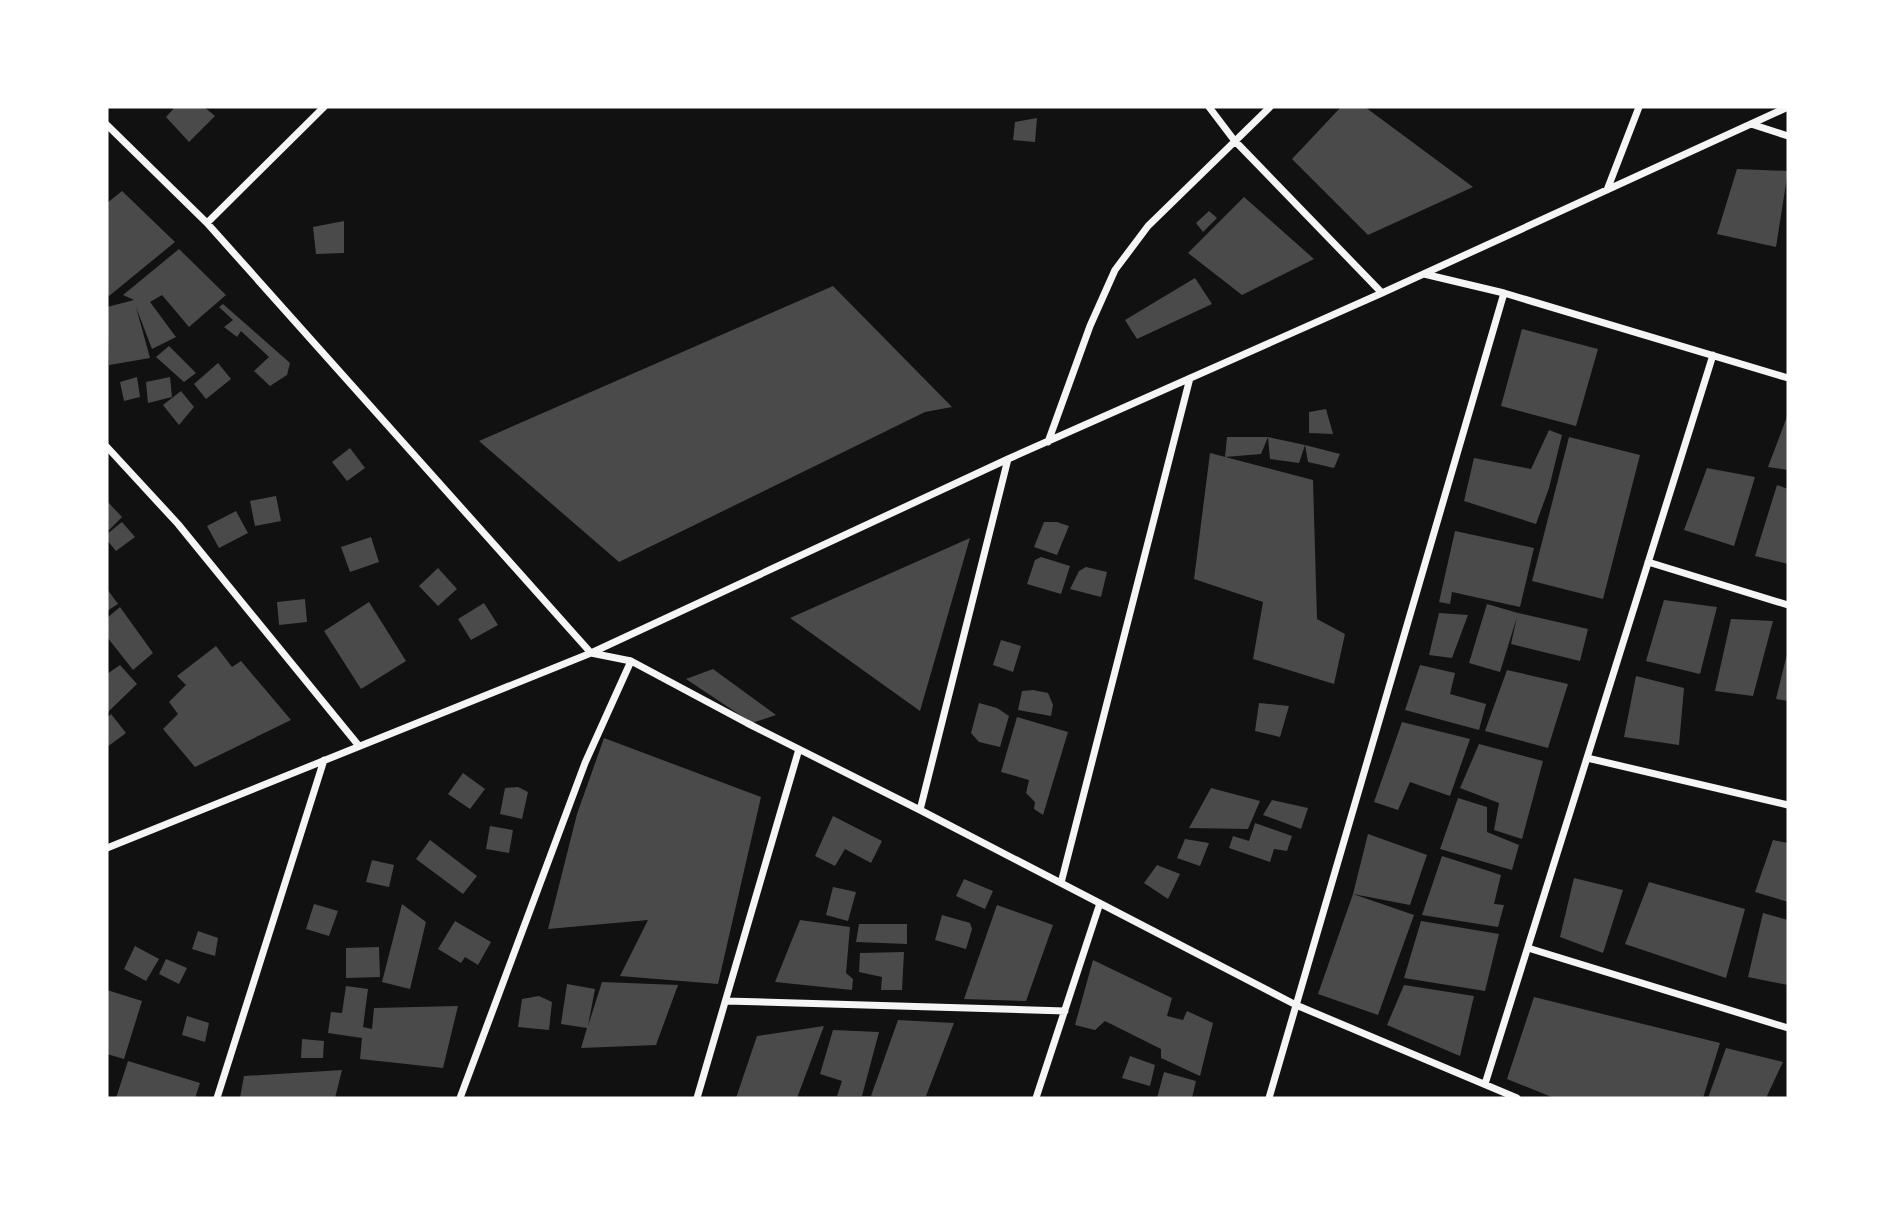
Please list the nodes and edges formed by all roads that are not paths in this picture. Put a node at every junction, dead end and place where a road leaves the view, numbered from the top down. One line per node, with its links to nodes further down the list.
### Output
1 (324, 107): 11 (street)
2 (1209, 107): 9 (street)
3 (1270, 107): 9 (street)
4 (1639, 107): 10 (street)
5 (1788, 107): 6 (street)
6 (1752, 124): 8 (street); 10 (street)
7 (107, 125): 11 (street)
8 (1788, 136)
9 (1234, 140): 13 (street); 18 (street)
10 (1607, 190): 12 (street)
11 (207, 223): 23 (street)
12 (1424, 274): 13 (street); 14 (street)
13 (1382, 293): 16 (street)
14 (1504, 293): 15 (street); 36 (street)
15 (1713, 355): 17 (street); 21 (street)
16 (1190, 378): 18 (street); 32 (street)
17 (1788, 378)
18 (1048, 442): 20 (street)
19 (107, 447): 25 (street)
20 (1008, 459): 23 (street); 30 (street)
21 (1648, 562): 22 (street); 27 (street)
22 (1788, 604)
23 (591, 653): 24 (street); 25 (street)
24 (631, 661): 26 (street); 41 (street)
25 (359, 746): 28 (street)
26 (799, 749): 30 (street); 35 (street)
27 (1587, 758): 29 (street); 34 (street)
28 (324, 760): 31 (street); 40 (street)
29 (1788, 805)
30 (920, 810): 32 (street)
31 (107, 847)
32 (1061, 883): 33 (street)
33 (1100, 903): 36 (street); 37 (street)
34 (1528, 948): 38 (street); 39 (street)
35 (726, 1002): 37 (street); 42 (street)
36 (1296, 1005): 39 (street); 44 (street)
37 (1065, 1011): 43 (street)
38 (1788, 1028)
39 (1485, 1084): 45 (street)
40 (217, 1098)
41 (460, 1098)
42 (697, 1098)
43 (1036, 1098)
44 (1269, 1098)
45 (1517, 1098)

